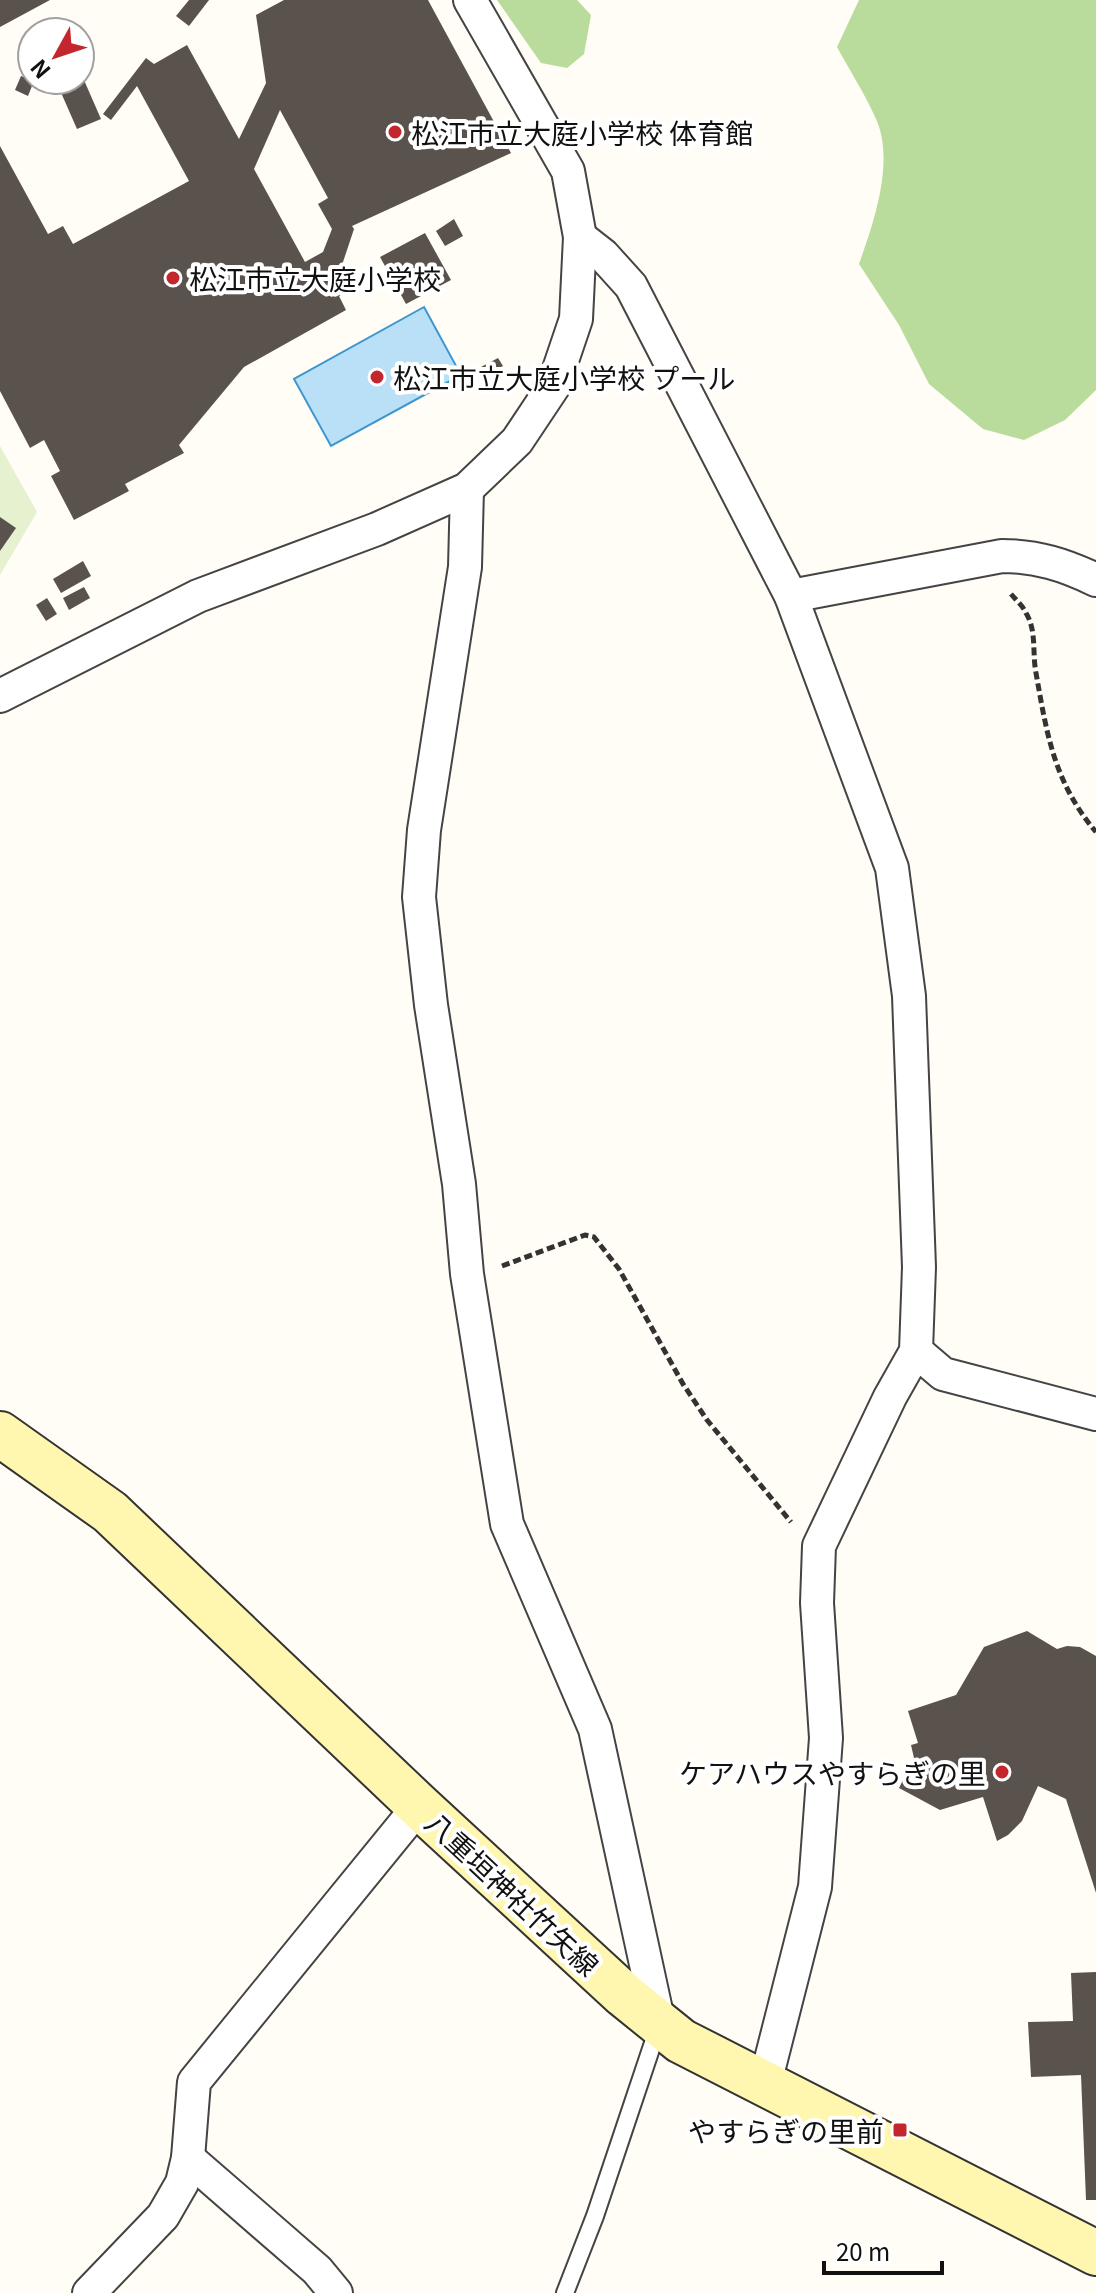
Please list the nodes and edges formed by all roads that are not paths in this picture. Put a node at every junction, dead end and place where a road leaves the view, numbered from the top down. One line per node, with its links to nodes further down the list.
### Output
1 (470, 0): 2 (street)
2 (580, 237): 3 (street); 5 (street)
3 (467, 489): 6 (street); 11 (street)
4 (1096, 580): 5 (street)
5 (791, 596): 7 (street)
6 (0, 696)
7 (916, 1351): 8 (street); 12 (street)
8 (1096, 1414)
9 (0, 1434): 10 (main road, 八重垣神社竹矢線)
10 (419, 1806): 11 (main road, 八重垣神社竹矢線); 13 (street)
11 (659, 2024): 12 (main road, 八重垣神社竹矢線); 17 (lane)
12 (765, 2083): 14 (main road, 八重垣神社竹矢線)
13 (188, 2158): 15 (street); 16 (street)
14 (1096, 2253)
15 (89, 2293)
16 (336, 2293)
17 (565, 2293)

